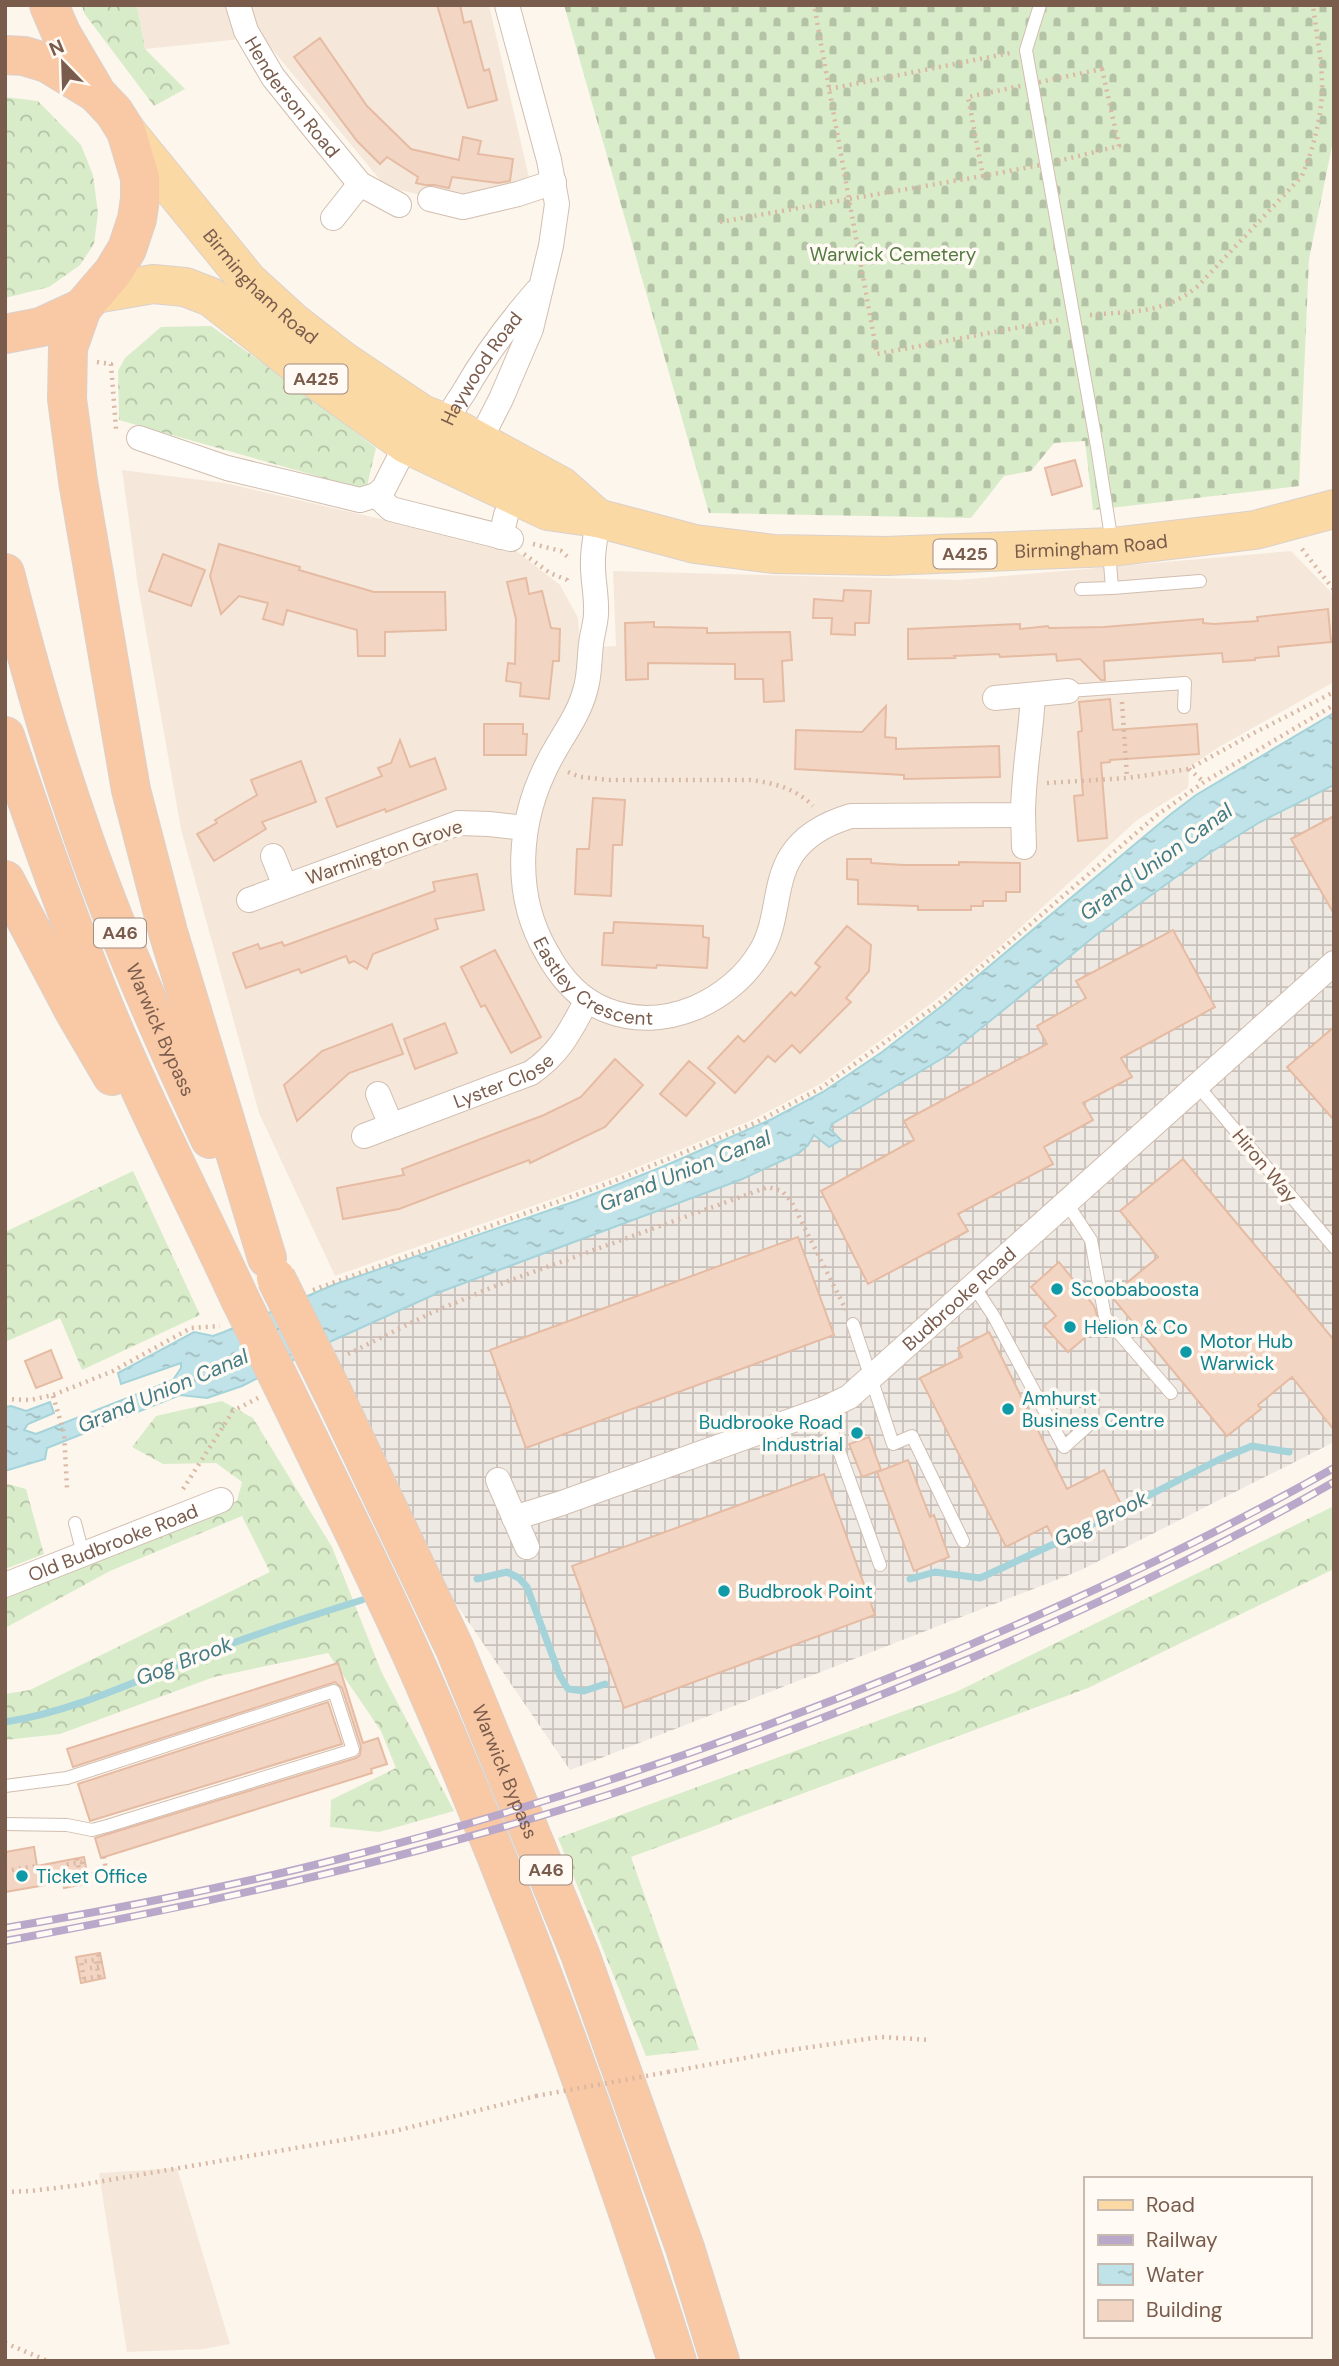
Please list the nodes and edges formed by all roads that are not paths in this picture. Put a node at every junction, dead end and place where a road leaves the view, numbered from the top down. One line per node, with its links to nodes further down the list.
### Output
1 (49, 5): 6 (highway)
2 (238, 5): 9 (street, Henderson Road)
3 (507, 5): 8 (street, Haywood Road)
4 (1040, 5): 23 (lane)
5 (5, 55): 6 (highway)
6 (96, 93): 7 (highway)
7 (126, 131): 14 (highway); 16 (main road, Birmingham Road / A425)
8 (554, 182): 10 (street); 13 (street, Haywood Road)
9 (360, 184): 11 (street, Henderson Road); 12 (street)
10 (430, 199)
11 (399, 205)
12 (333, 218)
13 (539, 288): 16 (street, Haywood Road); 18 (street, Haywood Road)
14 (88, 301): 15 (highway); 16 (main road, Birmingham Road / A425); 49 (highway)
15 (5, 334)
16 (429, 435): 18 (main road, Birmingham Road / A425); 19 (street); 21 (main road, Birmingham Road / A425)
17 (139, 438): 19 (street)
18 (479, 442): 21 (main road, Birmingham Road / A425)
19 (376, 495): 22 (street)
20 (1334, 509): 23 (main road, Birmingham Road / A425)
21 (597, 518): 23 (main road, Birmingham Road / A425); 34 (street, Eastley Crescent)
22 (506, 530)
23 (1110, 547): 26 (lane)
24 (5, 573): 49 (highway, Warwick Bypass / A46)
25 (1200, 581): 26 (lane)
26 (1112, 588): 27 (lane)
27 (1081, 589)
28 (1069, 691): 29 (street); 31 (lane)
29 (1032, 695): 30 (street); 33 (street)
30 (995, 698)
31 (1184, 707)
32 (5, 736): 48 (highway, A46)
33 (1023, 815): 35 (street); 41 (street, Eastley Crescent)
34 (525, 828): 38 (street, Warmington Grove); 41 (street, Eastley Crescent)
35 (1024, 847)
36 (274, 856): 38 (street, Warmington Grove)
37 (5, 880): 48 (highway)
38 (285, 886): 39 (street, Warmington Grove)
39 (249, 900)
40 (1334, 963): 42 (street, Budbrooke Road)
41 (587, 1000): 44 (street, Lyster Close)
42 (1197, 1085): 46 (street, Budbrooke Road); 47 (lane, Hiron Way)
43 (378, 1094): 44 (street)
44 (391, 1125): 45 (street, Lyster Close)
45 (364, 1136)
46 (1066, 1202): 50 (street, Budbrooke Road); 53 (lane)
47 (1334, 1247)
48 (222, 1262): 67 (highway, A46, bridge)
49 (281, 1277): 68 (highway, Warwick Bypass / A46, bridge)
50 (973, 1285): 52 (street, Budbrooke Road); 55 (lane)
51 (853, 1324): 52 (lane)
52 (871, 1377): 54 (street, Budbrooke Road); 60 (lane)
53 (1171, 1393)
54 (824, 1409): 58 (street, Budbrooke Road); 63 (lane)
55 (1093, 1421)
56 (498, 1480): 58 (street)
57 (220, 1500): 62 (street, Old Budbrooke Road)
58 (514, 1518): 61 (street)
59 (75, 1523): 62 (lane)
60 (963, 1541)
61 (527, 1547)
62 (83, 1554): 64 (street, Old Budbrooke Road)
63 (880, 1565)
64 (5, 1585)
65 (5, 1786): 66 (lane)
66 (5, 1824)
67 (677, 2361)
68 (720, 2361)

